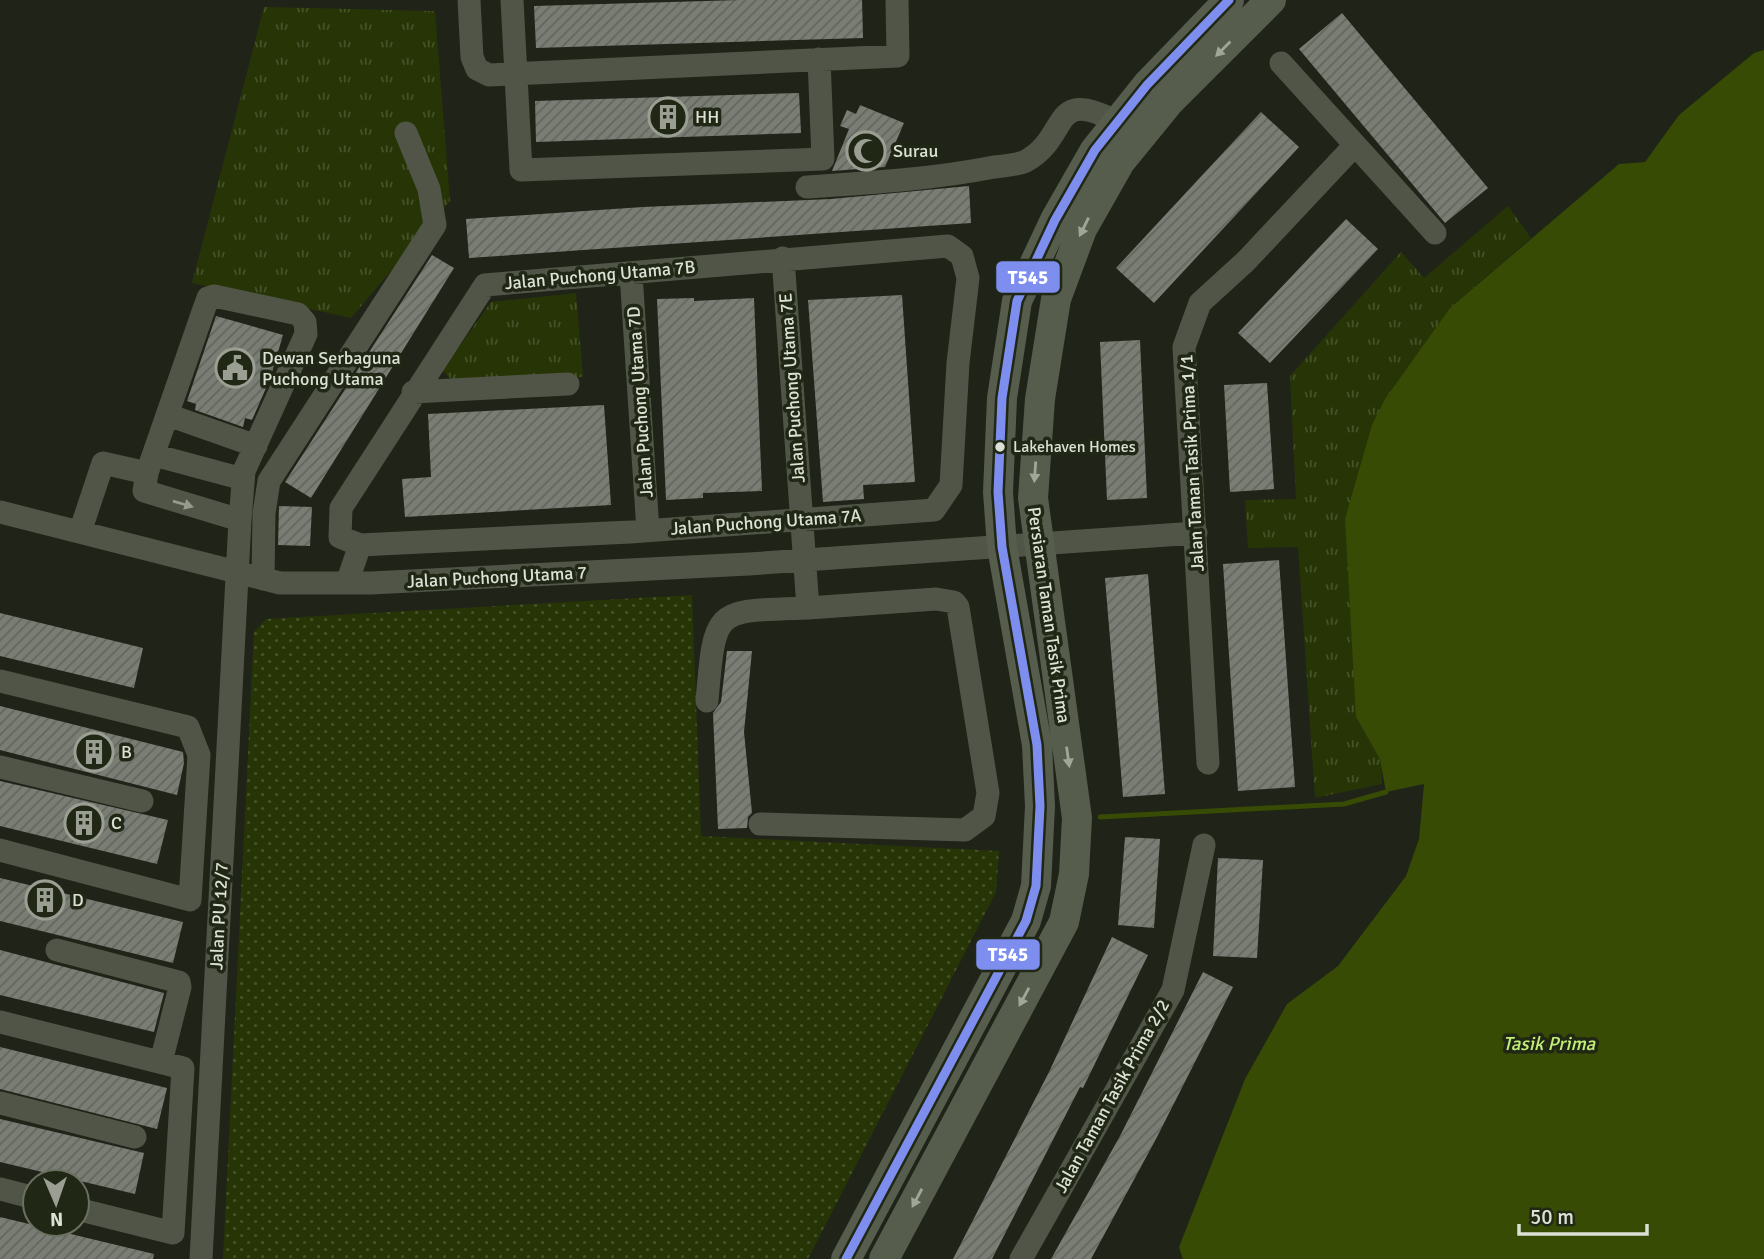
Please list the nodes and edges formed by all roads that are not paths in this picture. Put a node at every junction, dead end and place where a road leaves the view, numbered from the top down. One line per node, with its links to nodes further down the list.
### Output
1 (469, 0): 8 (street)
2 (512, 0): 8 (street)
3 (897, 0): 6 (street)
4 (1229, 0): 9 (main road, Persiaran Taman Tasik Prima)
5 (1271, 0): 29 (main road, Persiaran Taman Tasik Prima, one-way to 29)
6 (819, 60): 8 (street); 8 (street)
7 (1281, 63): 11 (street)
8 (515, 74)
9 (1117, 122): 12 (street); 31 (main road, Persiaran Taman Tasik Prima)
10 (405, 134): 34 (street)
11 (1354, 145): 13 (street); 28 (street, Jalan Taman Tasik Prima 1/1)
12 (807, 187)
13 (1435, 233)
14 (783, 258): 15 (street, Jalan Puchong Utama 7B); 16 (street, Jalan Puchong Utama 7B); 25 (street, Jalan Puchong Utama 7E)
15 (631, 274): 18 (street, Jalan Puchong Utama 7B); 26 (street, Jalan Puchong Utama 7D)
16 (968, 278): 25 (street, Jalan Puchong Utama 7A)
17 (568, 384): 18 (street)
18 (413, 392): 30 (street, Jalan Puchong Utama 7B)
19 (167, 415): 20 (street); 20 (street, Jalan PU 12/7); 21 (street)
20 (256, 446): 22 (street, Jalan PU 12/7)
21 (151, 463): 22 (street); 24 (street, one-way to 24); 27 (street)
22 (243, 479): 24 (street, Jalan PU 12/7)
23 (0, 512): 27 (street, Jalan Puchong Utama 7)
24 (240, 520): 33 (street, Jalan PU 12/7)
25 (800, 520): 26 (street, Jalan Puchong Utama 7A); 32 (street, Jalan Puchong Utama 7E)
26 (648, 531): 30 (street, Jalan Puchong Utama 7A)
27 (80, 532): 33 (street, Jalan Puchong Utama 7)
28 (1196, 533): 29 (street, Jalan Puchong Utama 7); 39 (street, Jalan Taman Tasik Prima 1/1)
29 (1039, 544): 31 (street, Jalan Puchong Utama 7); 55 (main road, Persiaran Taman Tasik Prima, one-way to 55)
30 (360, 545): 35 (street)
31 (1002, 547): 32 (street, Jalan Puchong Utama 7); 54 (main road, Persiaran Taman Tasik Prima)
32 (803, 560): 35 (street, Jalan Puchong Utama 7); 36 (street, Jalan Puchong Utama 7E)
33 (237, 572): 34 (street, Jalan Puchong Utama 7); 53 (street, Jalan PU 12/7)
34 (263, 579): 35 (street, Jalan Puchong Utama 7)
35 (347, 583)
36 (808, 608): 38 (street); 42 (street)
37 (0, 681): 44 (street)
38 (707, 701)
39 (1208, 763)
40 (0, 767): 41 (street)
41 (142, 801)
42 (760, 824)
43 (1204, 845): 56 (street, Jalan Taman Tasik Prima 2/2)
44 (0, 850)
45 (57, 950): 47 (street)
46 (0, 1022): 47 (street)
47 (161, 1062): 52 (street)
48 (0, 1103): 49 (street)
49 (135, 1137)
50 (0, 1189): 51 (street)
51 (21, 1194)
52 (91, 1212)
53 (201, 1259)
54 (846, 1259)
55 (884, 1259)
56 (1021, 1259)

